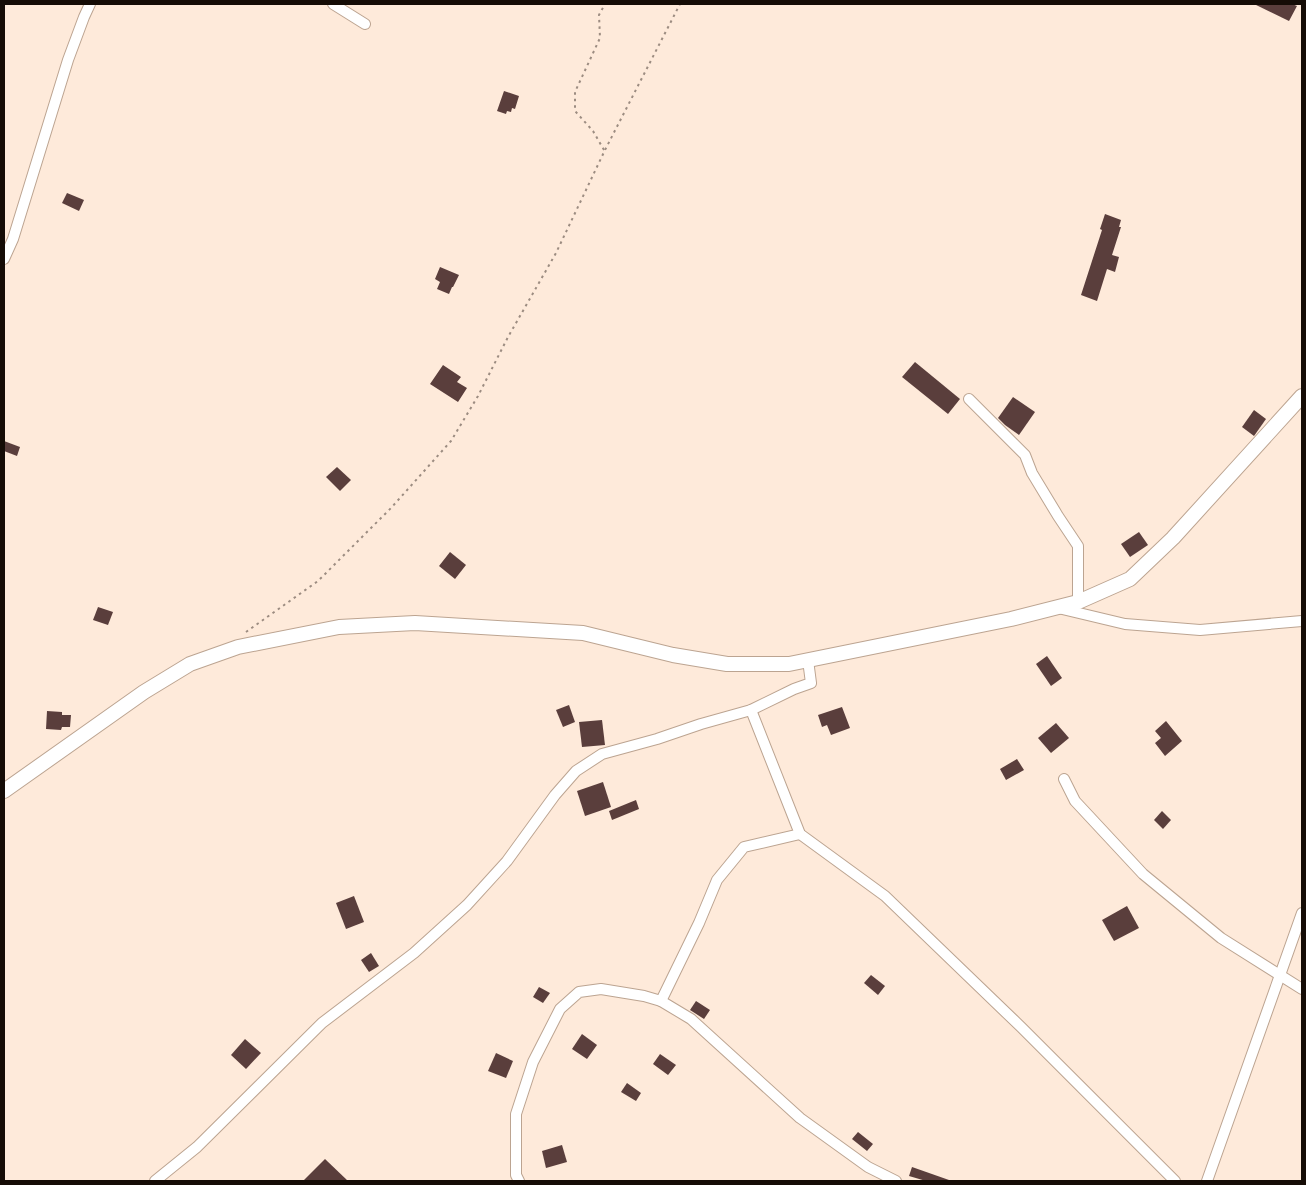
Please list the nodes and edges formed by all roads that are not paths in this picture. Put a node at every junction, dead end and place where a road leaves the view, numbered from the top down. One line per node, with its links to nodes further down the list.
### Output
1 (90, 4): 4 (street)
2 (333, 4): 3 (street)
3 (365, 24)
4 (4, 259)
5 (1302, 396): 7 (street)
6 (969, 399): 7 (street)
7 (1078, 602): 8 (street)
8 (1057, 607): 9 (street); 10 (street)
9 (1302, 621)
10 (808, 660): 11 (street); 13 (street)
11 (751, 710): 14 (street); 19 (street)
12 (1064, 779): 16 (street)
13 (4, 791)
14 (800, 834): 18 (street); 22 (street)
15 (1302, 913): 16 (street)
16 (1280, 974): 17 (street); 23 (street)
17 (1302, 989)
18 (661, 1001): 20 (street); 21 (street)
19 (155, 1181)
20 (519, 1181)
21 (896, 1181)
22 (1175, 1181)
23 (1207, 1181)

